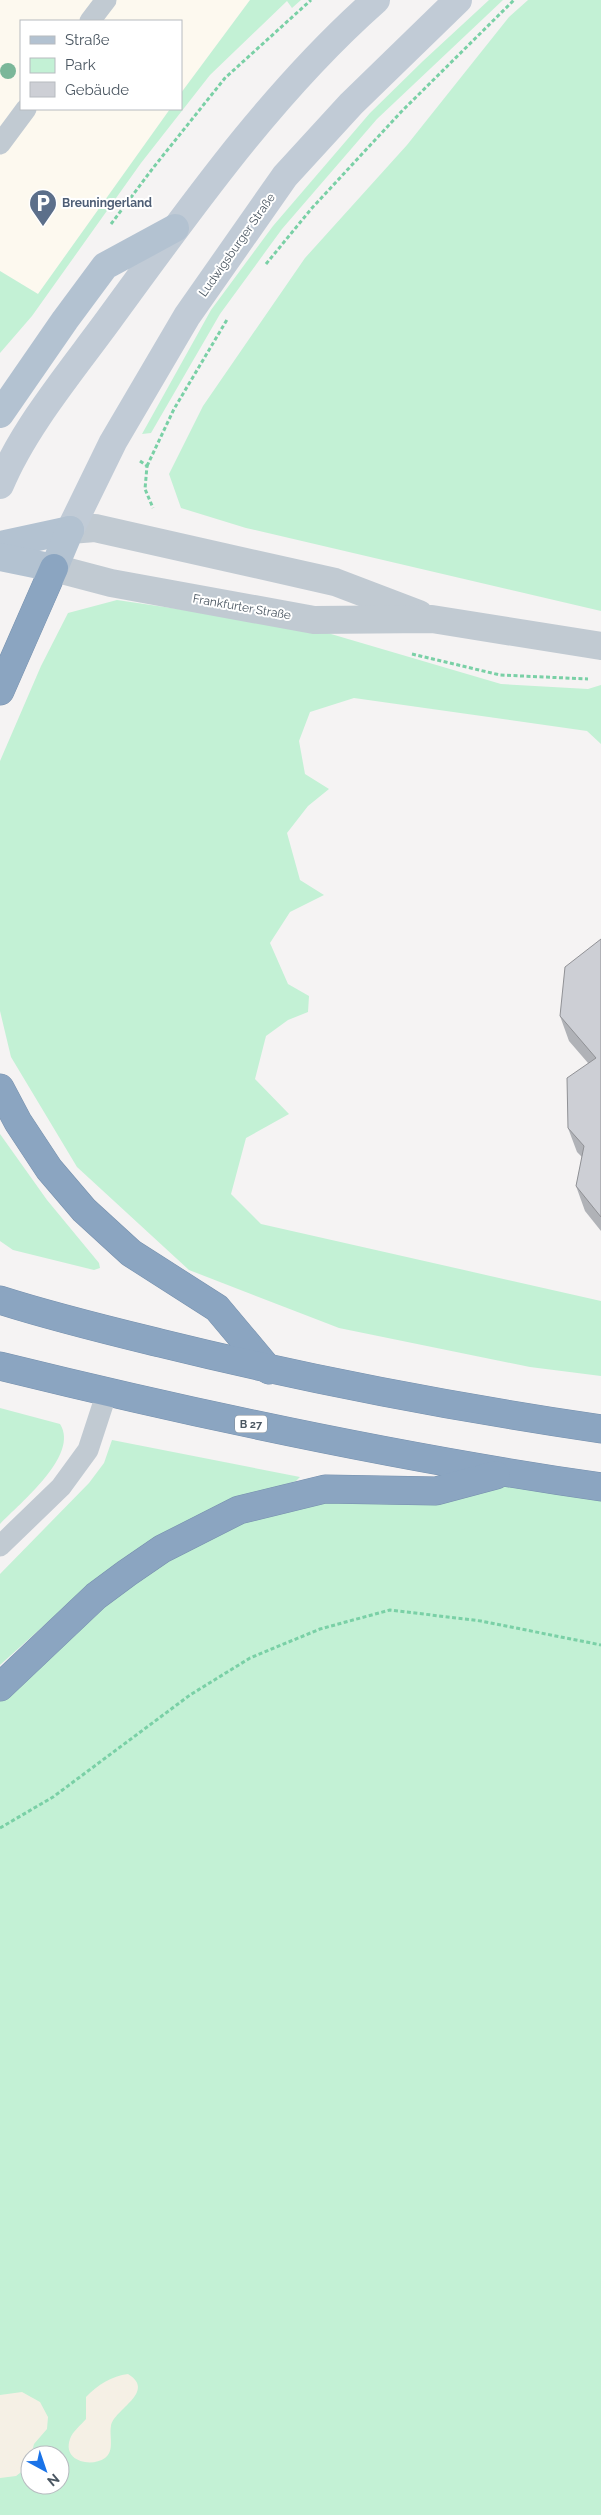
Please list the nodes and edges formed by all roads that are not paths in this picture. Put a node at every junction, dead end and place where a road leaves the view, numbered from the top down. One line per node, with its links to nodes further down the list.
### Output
1 (106, 0): 4 (lane)
2 (376, 0): 7 (main road)
3 (458, 0): 10 (main road, Ludwigsburger Straße)
4 (91, 20)
5 (25, 110): 6 (lane)
6 (0, 144)
7 (175, 228): 8 (main road); 9 (main road)
8 (0, 414)
9 (0, 485)
10 (70, 530): 11 (main road); 13 (main road); 14 (street, Frankfurter Straße)
11 (0, 545)
12 (0, 557): 13 (main road)
13 (54, 568): 14 (street, Frankfurter Straße); 16 (highway)
14 (432, 618): 15 (street, Frankfurter Straße)
15 (601, 646)
16 (0, 692)
17 (0, 1088): 20 (highway)
18 (0, 1300): 20 (highway)
19 (0, 1366): 21 (highway, B 27)
20 (269, 1370): 22 (highway)
21 (107, 1392): 23 (highway, B 27); 25 (lane)
22 (601, 1429)
23 (503, 1473): 24 (highway, B 27); 26 (highway)
24 (601, 1487)
25 (0, 1546)
26 (0, 1687)

